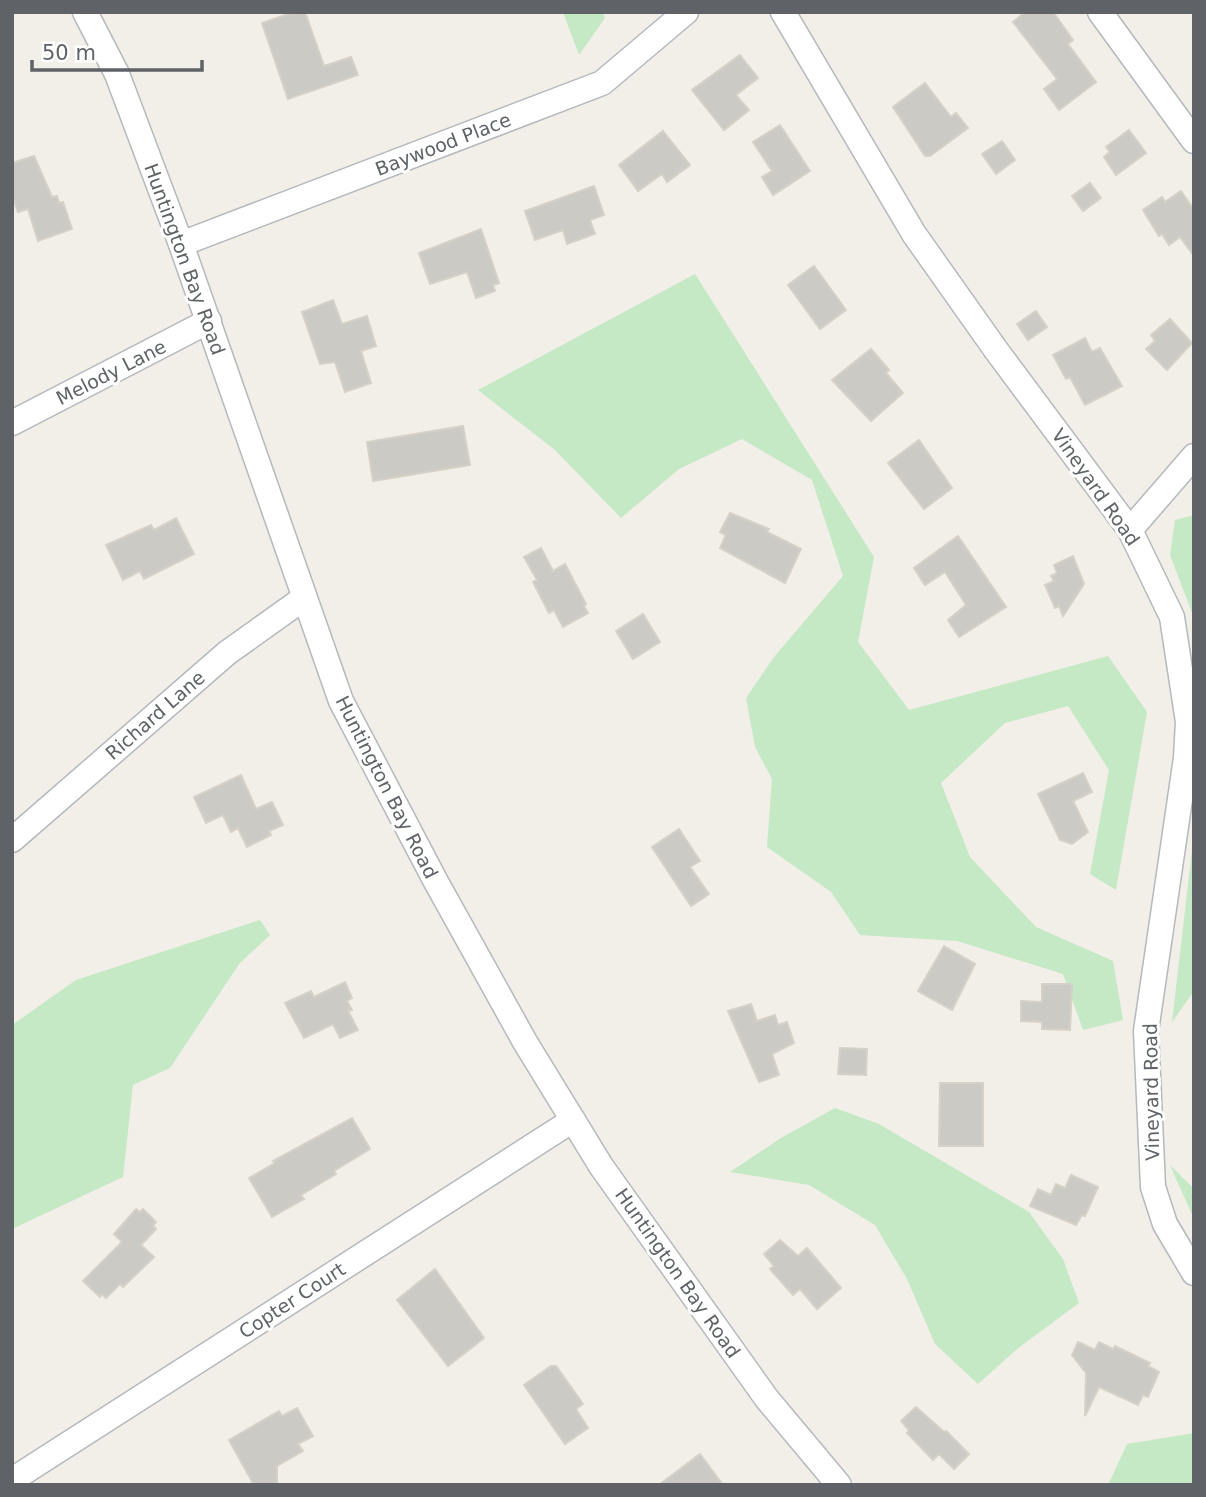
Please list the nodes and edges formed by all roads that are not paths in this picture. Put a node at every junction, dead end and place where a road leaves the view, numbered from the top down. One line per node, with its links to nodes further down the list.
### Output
1 (85, 12): 6 (street, Huntington Bay Road)
2 (686, 12): 6 (street, Baywood Place)
3 (783, 12): 10 (street, Vineyard Road)
4 (1100, 12): 5 (street)
5 (1194, 141)
6 (181, 244): 7 (street, Huntington Bay Road)
7 (209, 321): 8 (street, Melody Lane); 11 (street, Huntington Bay Road)
8 (12, 423)
9 (1194, 456): 10 (street)
10 (1130, 530): 14 (street, Vineyard Road)
11 (304, 598): 12 (street, Richard Lane); 13 (street, Huntington Bay Road)
12 (12, 840)
13 (573, 1120): 15 (street, Copter Court); 16 (street, Huntington Bay Road)
14 (1194, 1273)
15 (12, 1480)
16 (839, 1485)

